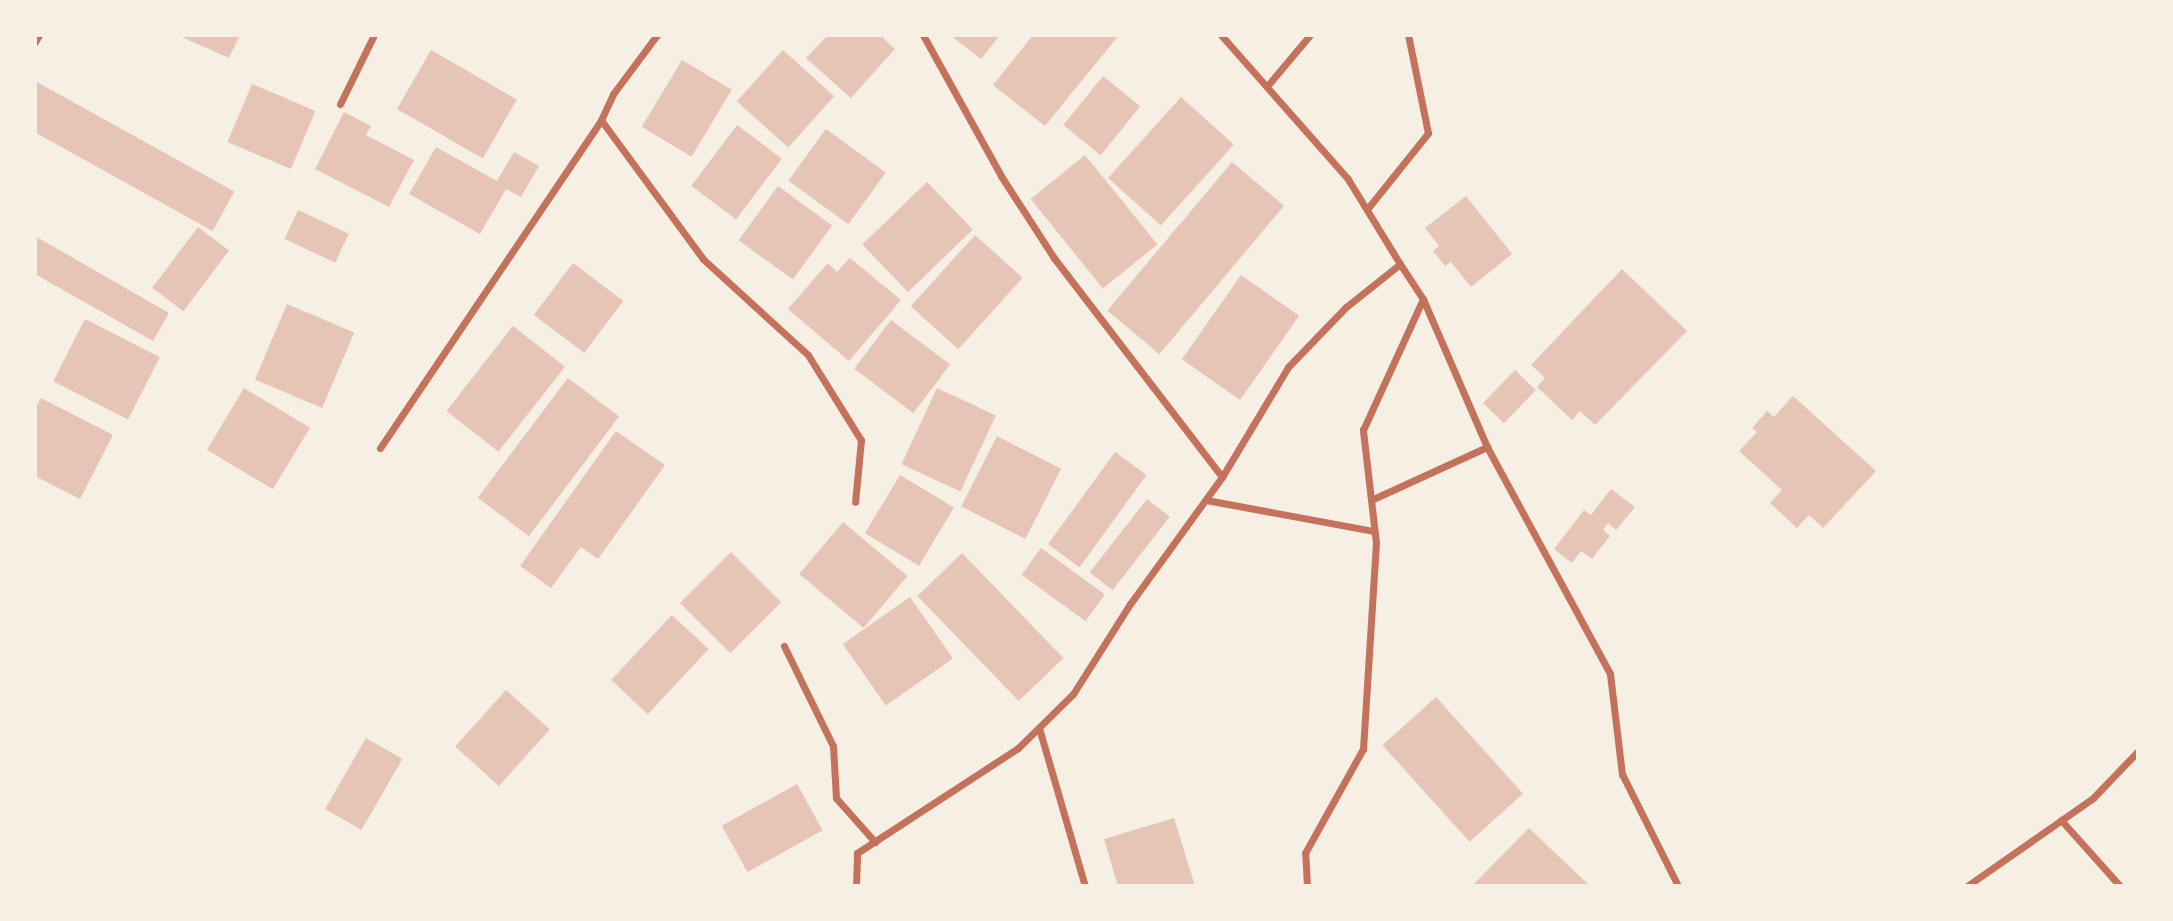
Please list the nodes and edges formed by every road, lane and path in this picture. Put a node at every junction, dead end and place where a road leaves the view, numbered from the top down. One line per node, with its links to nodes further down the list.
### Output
1 (39, 35): 8 (street)
2 (374, 35): 10 (street)
3 (657, 35): 11 (street)
4 (923, 35): 17 (street)
5 (1221, 35): 9 (street)
6 (1310, 35): 9 (street)
7 (1409, 35): 12 (street)
8 (35, 42)
9 (1268, 85): 12 (street)
10 (340, 104)
11 (601, 120): 16 (street); 20 (street)
12 (1368, 208): 13 (street)
13 (1400, 264): 14 (street); 17 (street)
14 (1423, 299): 15 (street); 19 (street)
15 (1488, 447): 19 (street); 30 (street)
16 (380, 448)
17 (1222, 477): 18 (street)
18 (1206, 500): 21 (street); 23 (street)
19 (1371, 500): 21 (street)
20 (855, 502)
21 (1374, 531): 29 (street)
22 (784, 646): 26 (street)
23 (1039, 727): 26 (street); 28 (street)
24 (2138, 751): 25 (street)
25 (2061, 820): 31 (street); 32 (street)
26 (875, 842): 27 (street)
27 (856, 886)
28 (1085, 886)
29 (1307, 886)
30 (1678, 886)
31 (1967, 886)
32 (2120, 886)

